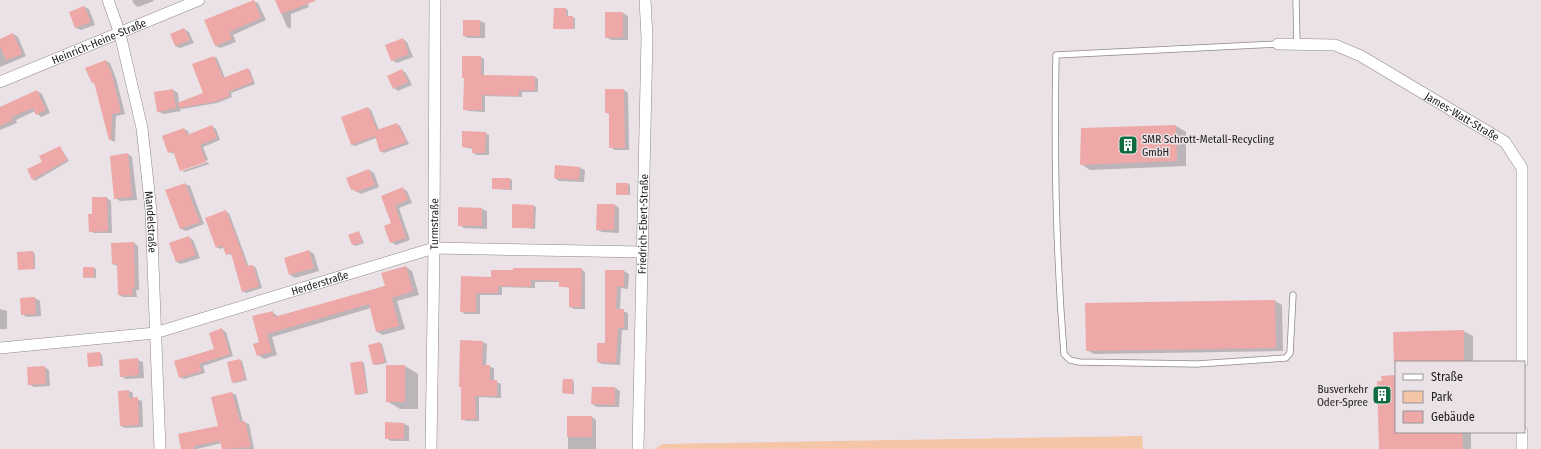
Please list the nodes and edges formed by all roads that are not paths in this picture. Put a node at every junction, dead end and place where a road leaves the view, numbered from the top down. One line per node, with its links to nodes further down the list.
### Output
1 (108, 0): 6 (street, Mandelstraße)
2 (199, 0): 6 (street, Heinrich-Heine-Straße)
3 (435, 0): 10 (street, Turmstraße)
4 (645, 0): 11 (street, Friedrich-Ebert-Straße)
5 (1296, 0): 8 (lane)
6 (120, 34): 9 (street, Heinrich-Heine-Straße); 13 (street, Mandelstraße)
7 (1278, 44): 8 (street, James-Watt-Straße); 12 (lane)
8 (1297, 44): 15 (street, James-Watt-Straße)
9 (0, 82)
10 (434, 248): 11 (street, Herderstraße); 13 (street, Herderstraße); 18 (street, Turmstraße)
11 (642, 252): 19 (street, Friedrich-Ebert-Straße)
12 (1293, 295)
13 (155, 333): 14 (street, Herderstraße); 17 (street, Mandelstraße)
14 (0, 348)
15 (1522, 361)
16 (1522, 433): 20 (street)
17 (160, 449)
18 (431, 449)
19 (638, 449)
20 (1522, 449)

